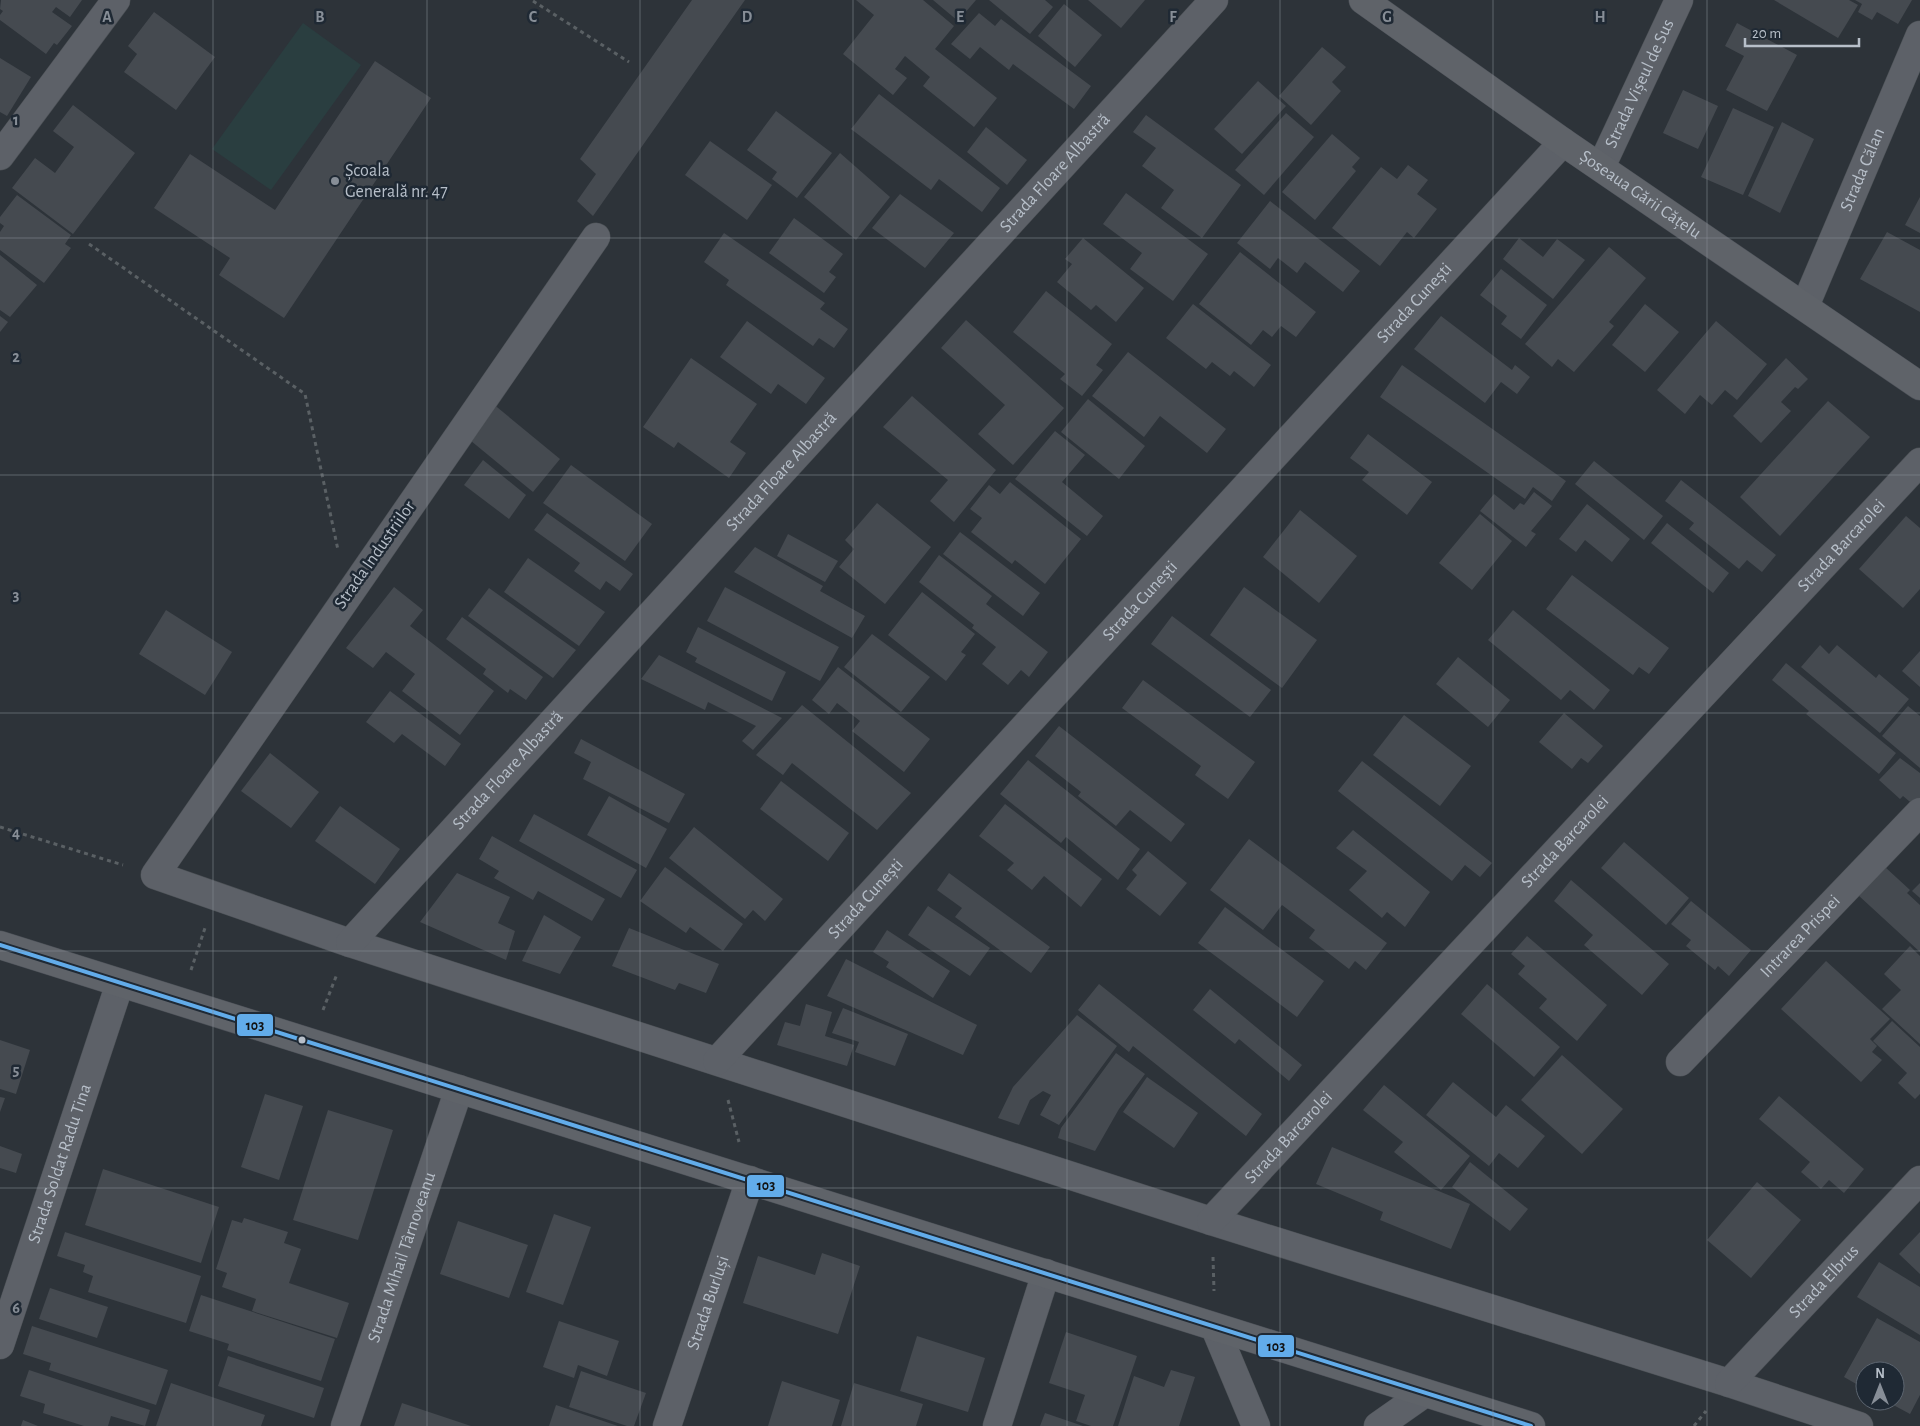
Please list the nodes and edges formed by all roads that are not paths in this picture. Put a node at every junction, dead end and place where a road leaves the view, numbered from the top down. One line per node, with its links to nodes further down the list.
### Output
1 (116, 0): 7 (street)
2 (1214, 0): 14 (street, Strada Floare Albastră)
3 (1363, 0): 6 (main road, Șoseaua Gării Cățelu)
4 (1679, 0): 8 (street, Strada Vișeul de Sus)
5 (1920, 35): 10 (street, Strada Călan)
6 (1563, 142): 8 (main road, Șoseaua Gării Cățelu); 17 (street, Strada Cunești)
7 (0, 156)
8 (1601, 167): 10 (main road, Șoseaua Gării Cățelu)
9 (596, 236): 14 (street, Strada Industriilor)
10 (1805, 306): 11 (main road, Șoseaua Gării Cățelu)
11 (1920, 386)
12 (1920, 462): 22 (street, Strada Barcarolei)
13 (1920, 812): 18 (street, Intrarea Prispei)
14 (350, 944): 17 (street)
15 (0, 945): 16 (main road)
16 (120, 983): 19 (main road); 25 (street, Strada Soldat Radu Tina)
17 (717, 1061): 22 (street)
18 (1680, 1062)
19 (459, 1089): 20 (main road); 28 (street, Strada Mihail Târnoveanu)
20 (750, 1180): 23 (main road); 29 (street, Strada Burluși)
21 (1920, 1180): 26 (street, Strada Elbrus)
22 (1211, 1222): 26 (street)
23 (1046, 1273): 24 (main road); 30 (street)
24 (1215, 1328): 27 (main road); 31 (street)
25 (0, 1345)
26 (1728, 1383): 34 (street)
27 (1425, 1393): 32 (street); 33 (main road)
28 (345, 1426)
29 (667, 1426)
30 (997, 1426)
31 (1256, 1426)
32 (1378, 1426)
33 (1531, 1426)
34 (1859, 1426)

